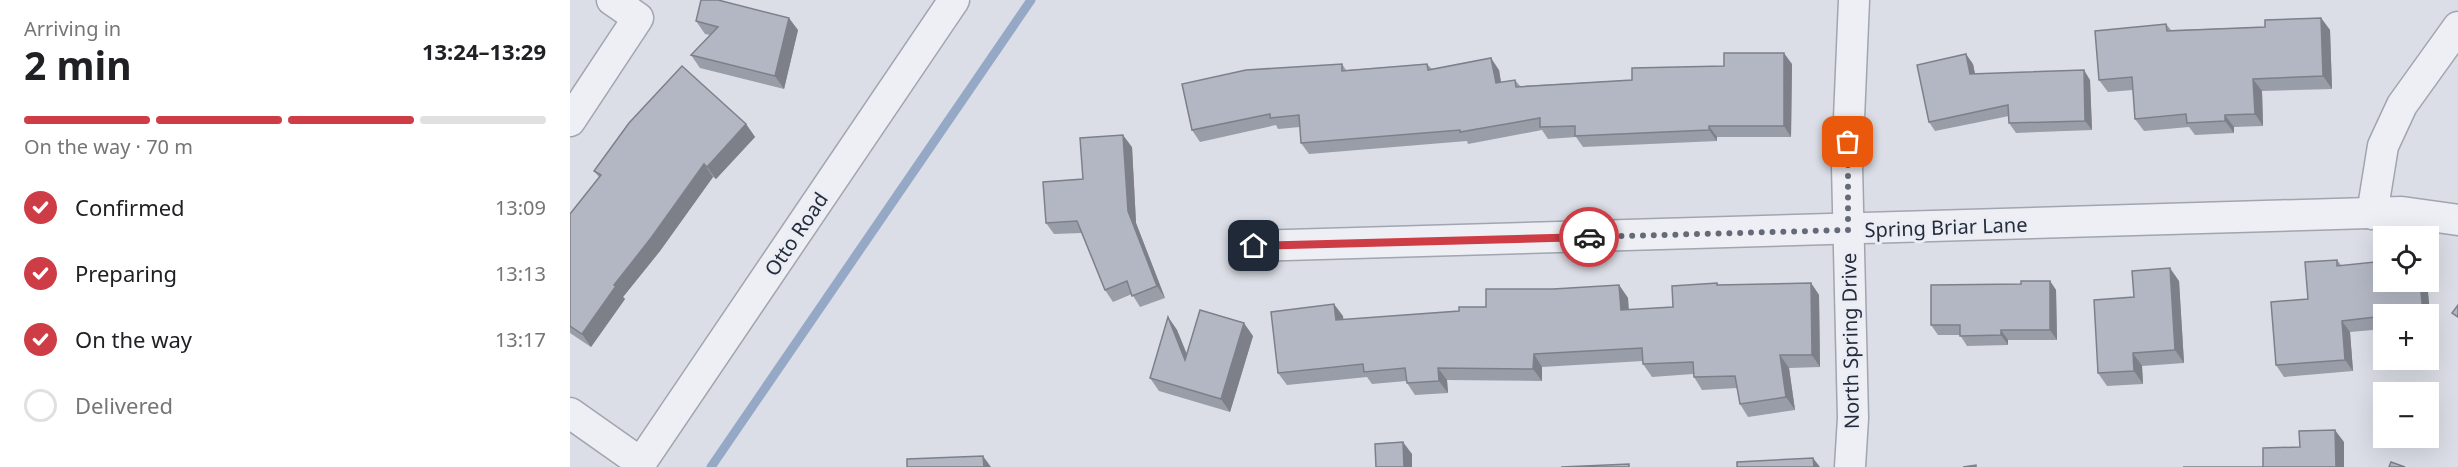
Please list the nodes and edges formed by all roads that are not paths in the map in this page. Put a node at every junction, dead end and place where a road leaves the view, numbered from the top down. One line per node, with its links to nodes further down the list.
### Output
1 (612, 0): 5 (street)
2 (954, 0): 11 (street, Otto Road)
3 (1854, 0): 8 (street, North Spring Drive)
4 (2458, 27): 6 (street)
5 (570, 121)
6 (2372, 214): 7 (street, Spring Briar Lane); 8 (street, Spring Briar Lane)
7 (2458, 220)
8 (1848, 230): 9 (street, Spring Briar Lane); 12 (street, North Spring Drive)
9 (1254, 246)
10 (570, 413): 11 (street)
11 (639, 465)
12 (1850, 467)

